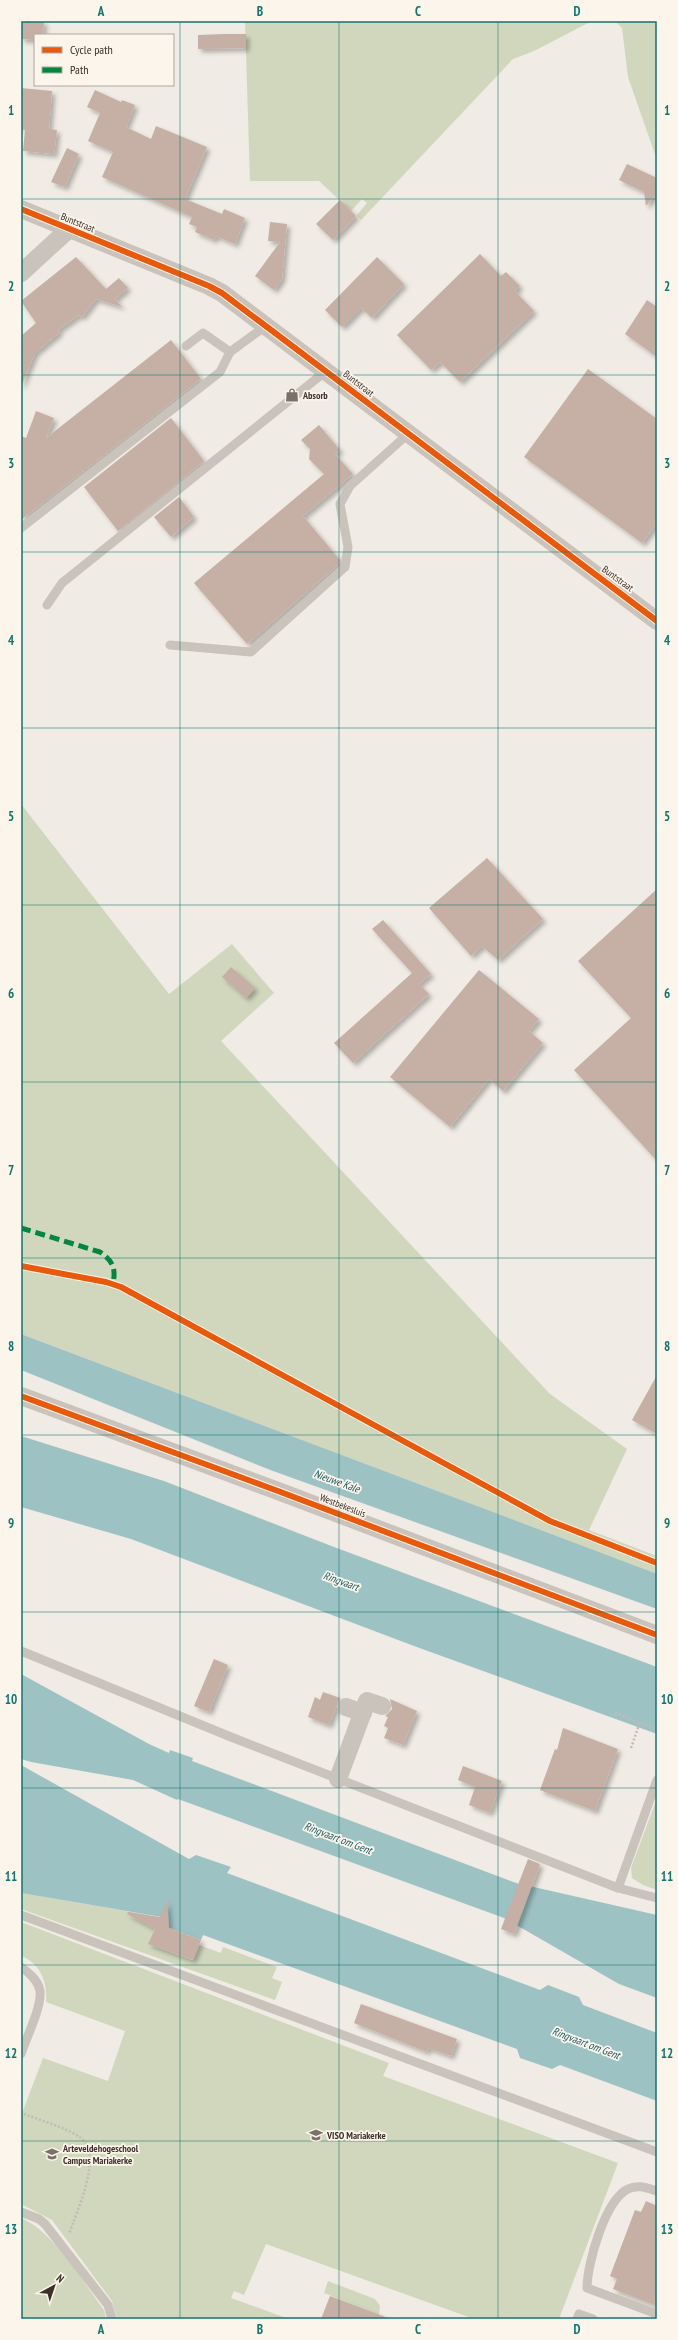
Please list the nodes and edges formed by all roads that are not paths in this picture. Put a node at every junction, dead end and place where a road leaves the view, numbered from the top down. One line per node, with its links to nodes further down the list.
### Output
1 (21, 209): 2 (street, Buntstraat)
2 (70, 229): 3 (street); 4 (street, Buntstraat)
3 (21, 272)
4 (267, 325): 6 (lane); 7 (street, Buntstraat)
5 (186, 346): 6 (lane)
6 (230, 352): 9 (lane)
7 (326, 371): 8 (street, Buntstraat); 10 (lane)
8 (408, 434): 11 (street, Buntstraat); 12 (lane)
9 (21, 528)
10 (47, 605)
11 (657, 621)
12 (170, 646)
13 (21, 1396): 14 (street, Westbekesluis)
14 (657, 1635)
15 (21, 1651): 19 (lane)
16 (382, 1706): 18 (street)
17 (346, 1707): 18 (street)
18 (363, 1712): 19 (street)
19 (338, 1780): 21 (lane)
20 (657, 1780): 21 (lane)
21 (618, 1888): 22 (lane)
22 (657, 1898)
23 (21, 1915): 26 (lane)
24 (21, 1967): 25 (lane)
25 (21, 2054)
26 (657, 2152)
27 (657, 2191): 29 (lane)
28 (21, 2212): 30 (lane)
29 (657, 2314)
30 (112, 2319)
31 (577, 2319): 32 (lane)
32 (593, 2319)

